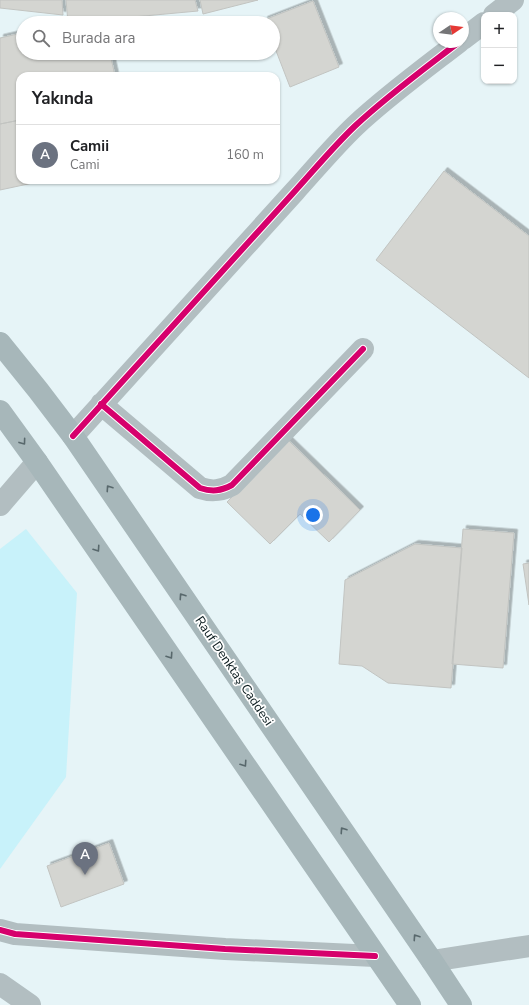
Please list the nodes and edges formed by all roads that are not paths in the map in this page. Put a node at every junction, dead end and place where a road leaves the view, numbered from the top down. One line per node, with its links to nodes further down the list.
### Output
1 (513, 0): 2 (street)
2 (498, 12)
3 (481, 25): 4 (street)
4 (469, 34)
5 (451, 48): 8 (street)
6 (0, 343): 10 (main road, Rauf Denktaş Caddesi)
7 (362, 350): 8 (street)
8 (101, 404): 10 (street)
9 (0, 411): 11 (main road, one-way to 11)
10 (73, 436): 16 (main road, Rauf Denktaş Caddesi, one-way to 10)
11 (38, 462): 12 (street); 15 (main road, one-way to 15)
12 (0, 505)
13 (0, 930): 15 (street)
14 (529, 946): 16 (street)
15 (375, 956): 19 (main road)
16 (432, 961): 20 (main road, Rauf Denktaş Caddesi)
17 (0, 984): 18 (street)
18 (30, 1005)
19 (410, 1005)
20 (461, 1005)

